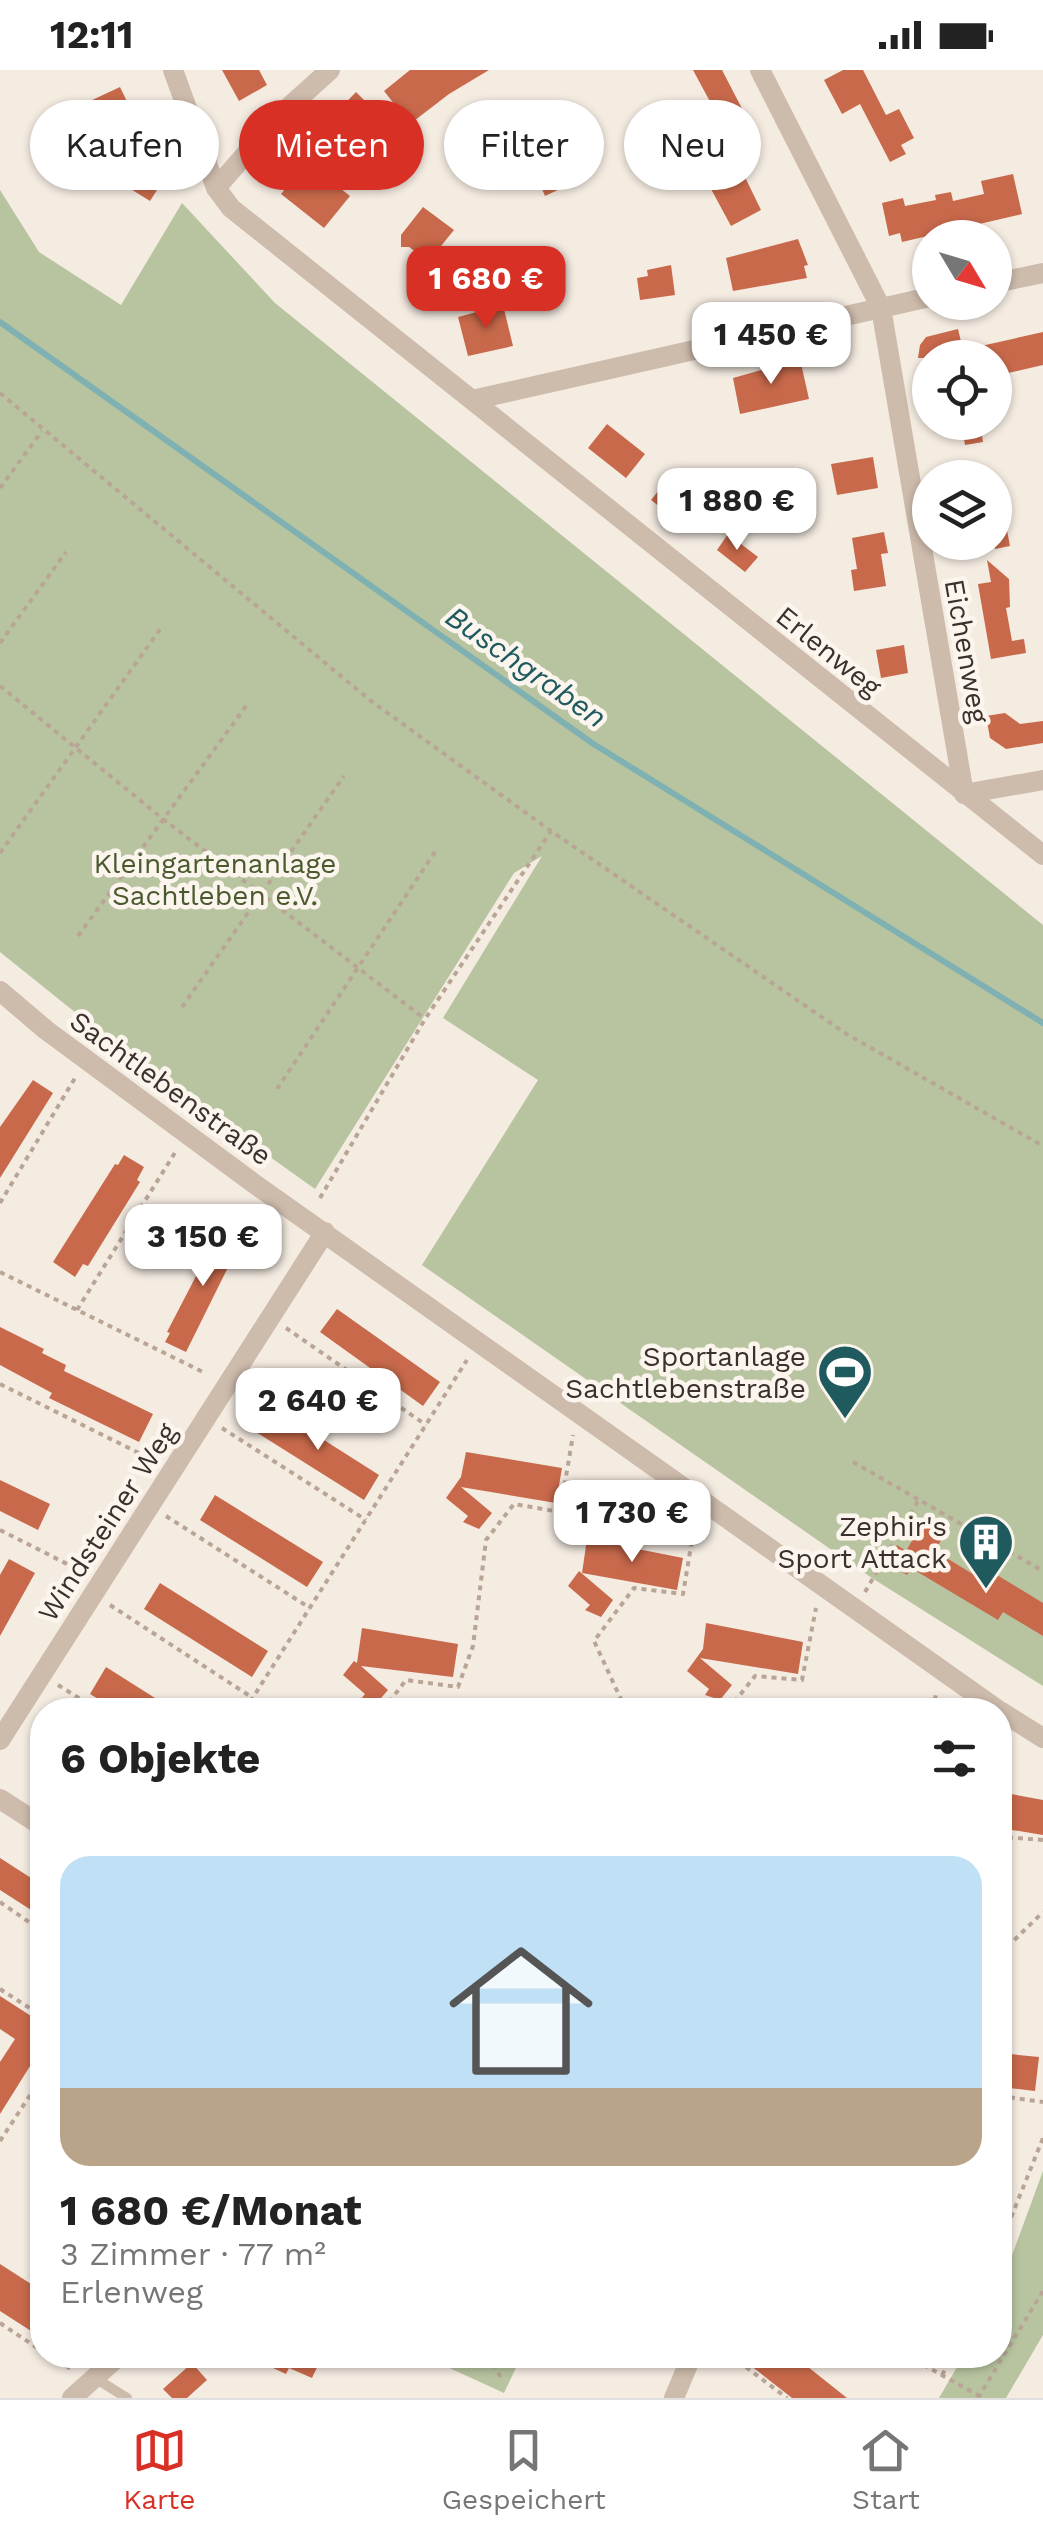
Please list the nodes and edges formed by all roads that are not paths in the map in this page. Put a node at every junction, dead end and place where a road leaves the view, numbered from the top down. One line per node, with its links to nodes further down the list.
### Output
1 (172, 70): 4 (street, Erlenweg)
2 (330, 70): 5 (street)
3 (760, 70): 10 (street, Eichenweg)
4 (183, 100)
5 (219, 185)
6 (218, 190): 11 (street, Erlenweg)
7 (1043, 273): 8 (street)
8 (1012, 279)
9 (912, 301): 10 (street)
10 (881, 308): 11 (street); 13 (street, Eichenweg)
11 (472, 400): 13 (street, Erlenweg)
12 (1043, 780): 13 (street)
13 (964, 794): 14 (street, Erlenweg)
14 (1043, 855)
15 (0, 991): 16 (street, Sachtlebenstraße)
16 (325, 1232): 17 (street, Sachtlebenstraße); 20 (street, Windsteiner Weg)
17 (982, 1698)
18 (1012, 1718): 19 (street, Sachtlebenstraße)
19 (1043, 1738)
20 (0, 1740)
21 (0, 1799): 22 (street)
22 (30, 1818)
23 (100, 2368): 25 (street)
24 (687, 2368): 28 (street)
25 (87, 2376): 26 (street); 27 (lane)
26 (72, 2398)
27 (127, 2398)
28 (674, 2398)

